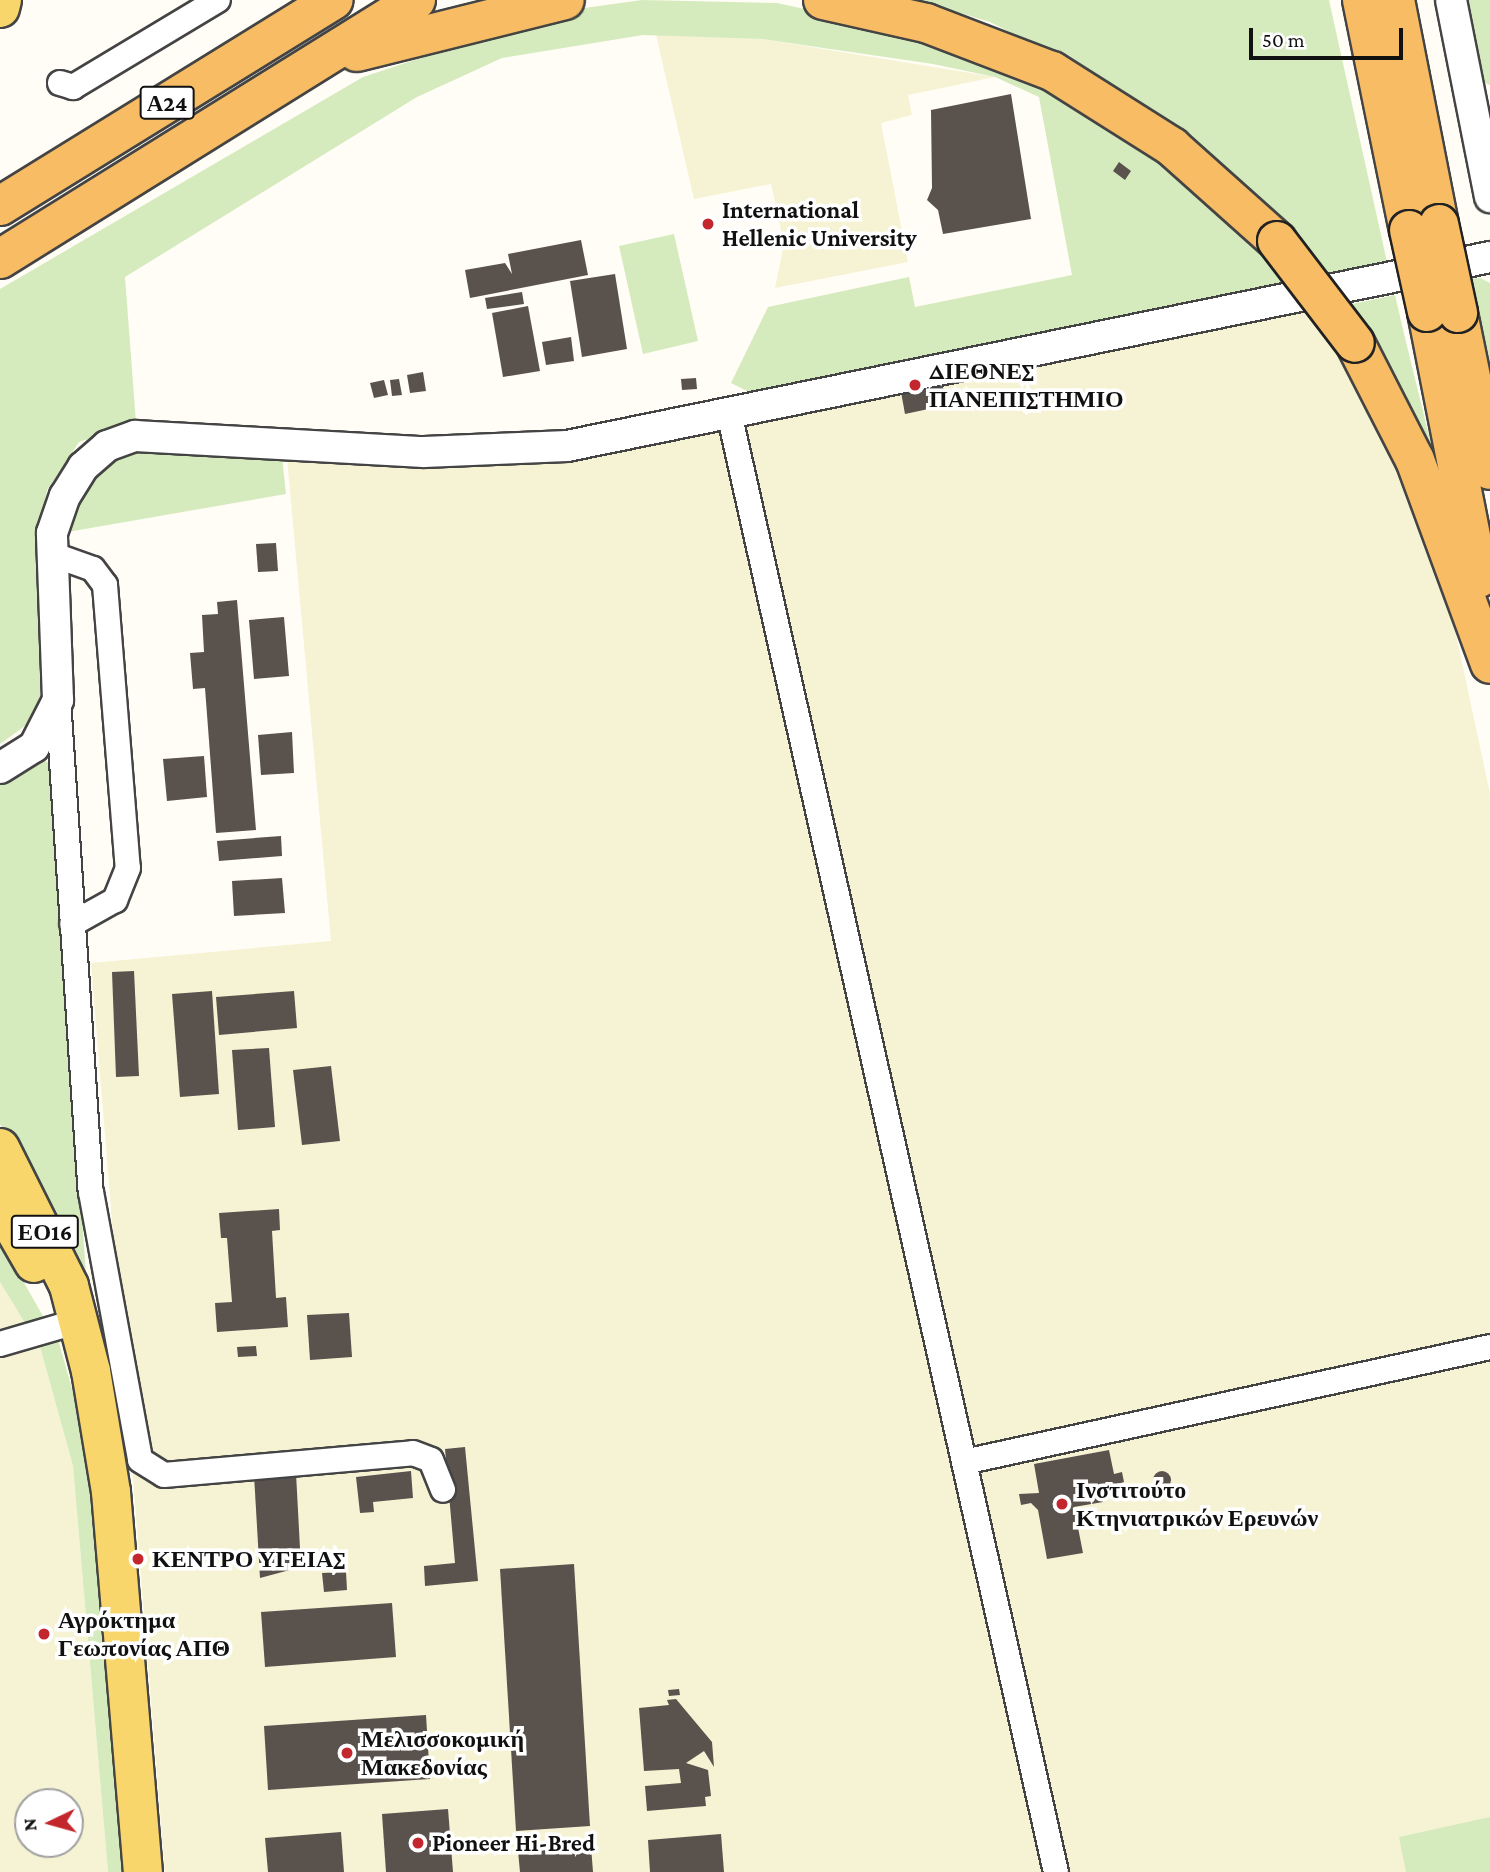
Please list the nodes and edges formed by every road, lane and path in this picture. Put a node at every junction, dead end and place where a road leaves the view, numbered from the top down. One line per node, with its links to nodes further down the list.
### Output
1 (2, 0): 11 (main road)
2 (218, 0): 13 (street)
3 (333, 0): 16 (highway, Α24)
4 (416, 0): 12 (highway, Α24)
5 (565, 0): 12 (highway)
6 (823, 0): 25 (highway, bridge)
7 (1362, 0): 17 (highway)
8 (1395, 0): 17 (highway)
9 (1419, 0): 17 (highway)
10 (1451, 0): 14 (street)
11 (0, 9)
12 (308, 66): 19 (highway, Α24)
13 (60, 83)
14 (1481, 104): 15 (street)
15 (1490, 197)
16 (0, 206)
17 (1424, 227): 20 (highway, bridge)
18 (1490, 257): 21 (street)
19 (0, 259)
20 (1442, 313): 22 (highway); 24 (highway)
21 (729, 413): 23 (street); 35 (street)
22 (1490, 470)
23 (54, 555): 26 (street); 29 (street)
24 (1490, 632)
25 (1490, 664)
26 (58, 700): 27 (street); 28 (street); 29 (street)
27 (0, 755)
28 (0, 768)
29 (72, 923): 36 (street)
30 (0, 1148): 32 (main road, ΕΟ16)
31 (0, 1204): 32 (main road, ΕΟ16)
32 (75, 1322): 33 (street); 37 (main road, ΕΟ16)
33 (0, 1344)
34 (1490, 1348): 35 (street)
35 (964, 1462): 38 (street)
36 (443, 1490)
37 (143, 1872)
38 (1056, 1872)

